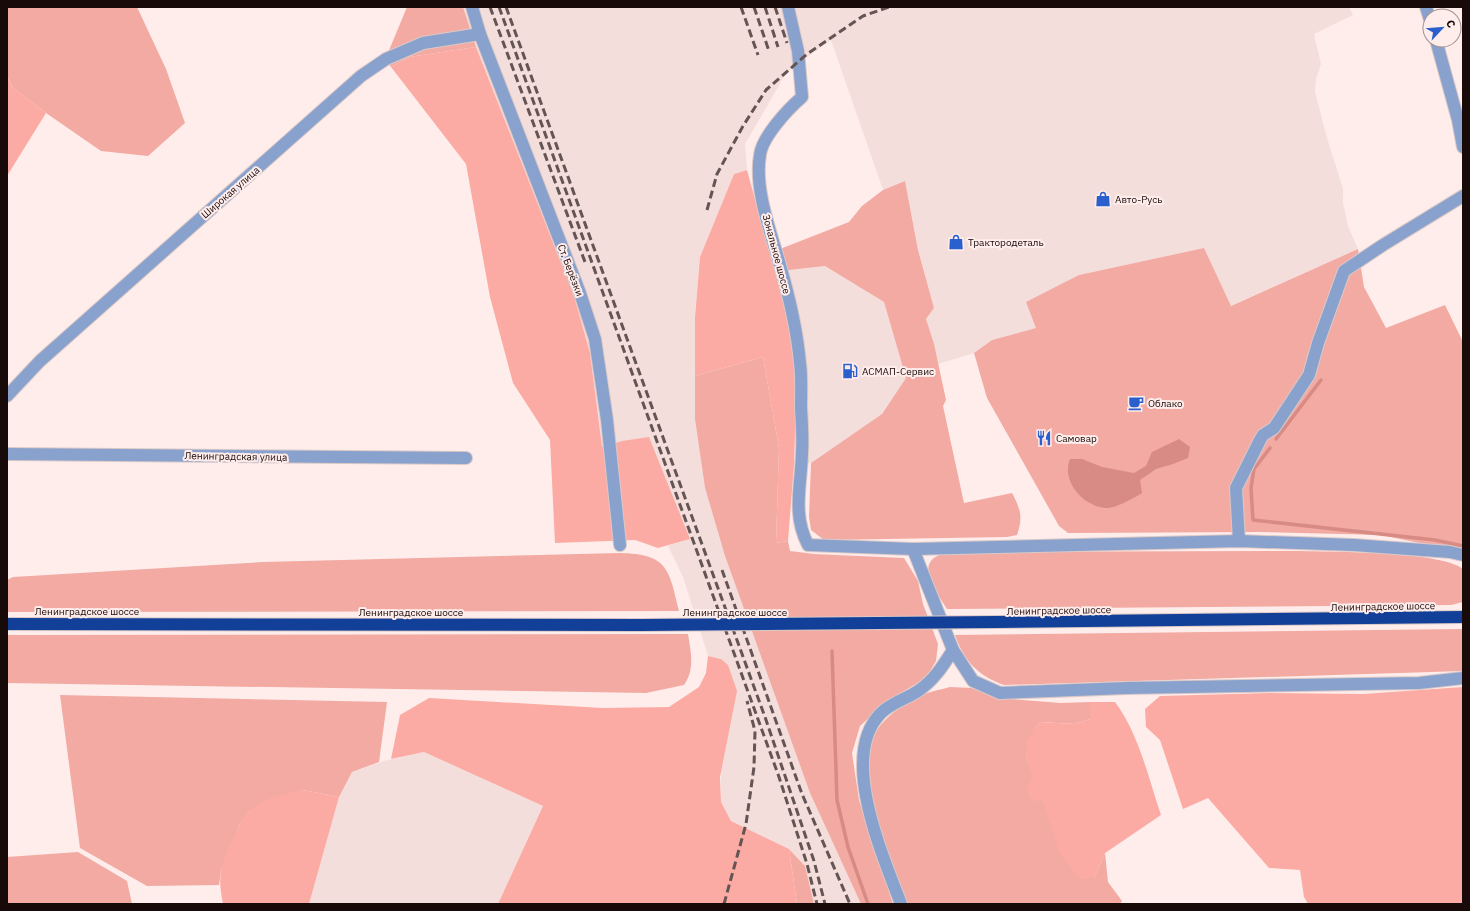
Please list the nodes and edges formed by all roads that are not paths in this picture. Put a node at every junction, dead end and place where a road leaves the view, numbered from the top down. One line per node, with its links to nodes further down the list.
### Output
1 (472, 7): 3 (street, Ст. Берёзки)
2 (788, 7): 12 (street, Зональное шоссе)
3 (480, 34): 7 (street, Широкая улица); 11 (street, Ст. Берёзки)
4 (1438, 48): 5 (street)
5 (1463, 147)
6 (1463, 196): 10 (street)
7 (7, 396)
8 (7, 454): 9 (street, Ленинградская улица)
9 (466, 458)
10 (1239, 540): 12 (street); 13 (street)
11 (620, 545)
12 (913, 549): 18 (street)
13 (1450, 552): 14 (street); 15 (street)
14 (1463, 555)
15 (1463, 561)
16 (1461, 616): 17 (highway, Ленинградское шоссе, bridge)
17 (7, 624)
18 (953, 650): 19 (street); 20 (street)
19 (1463, 678)
20 (900, 904)

